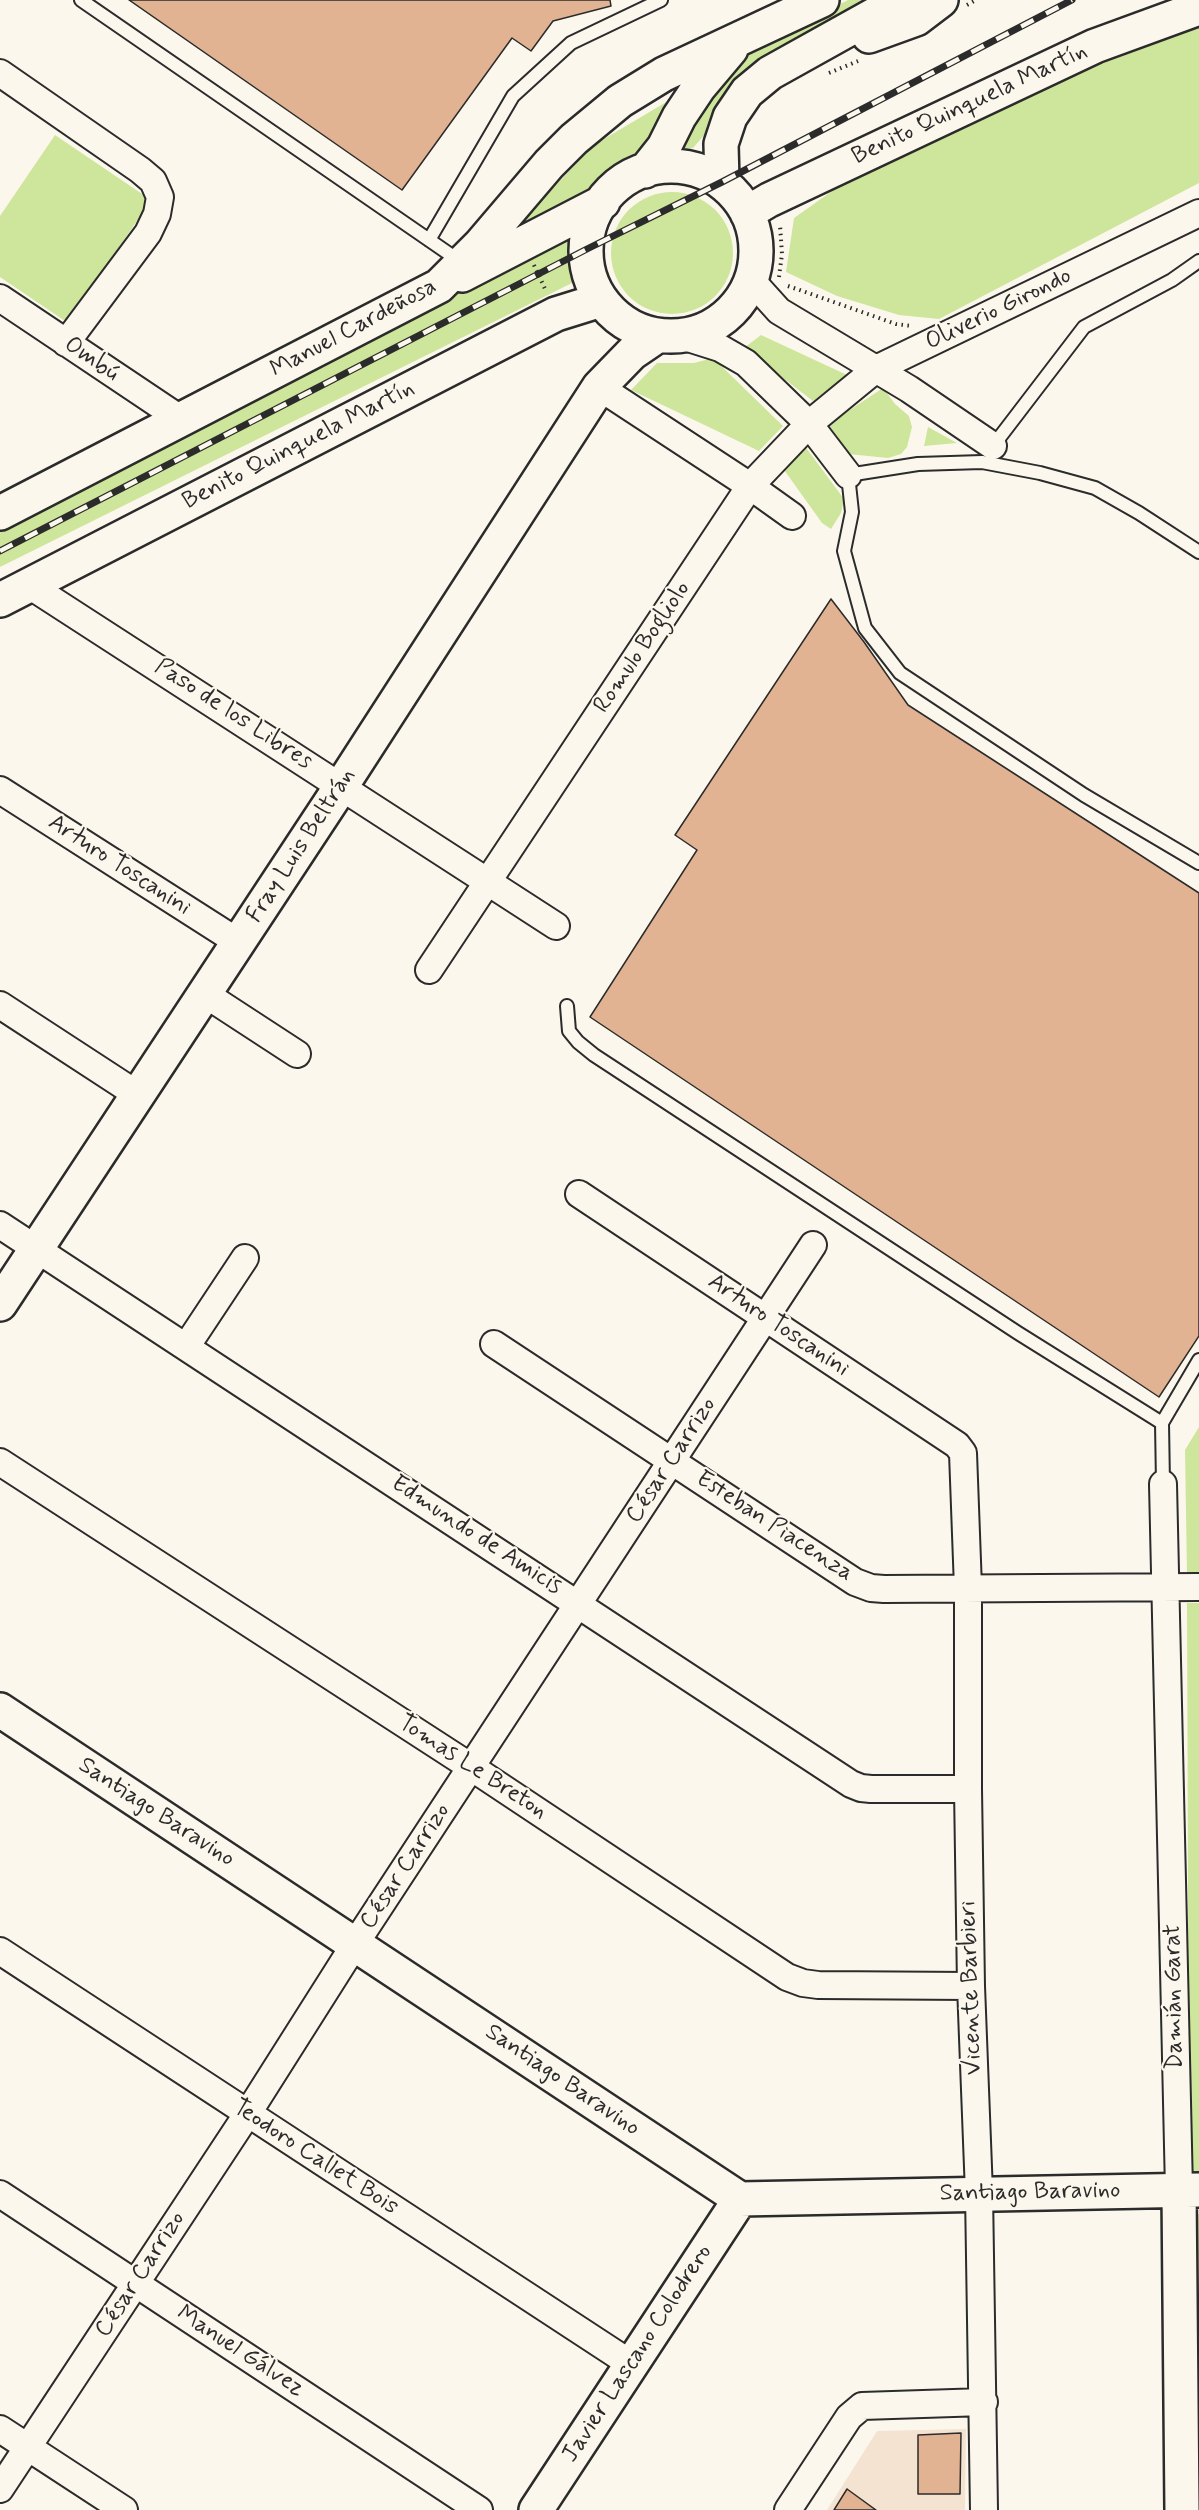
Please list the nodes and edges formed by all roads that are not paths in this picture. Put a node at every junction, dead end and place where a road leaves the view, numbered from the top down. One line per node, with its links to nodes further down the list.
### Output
1 (81, 0): 15 (lane)
2 (661, 0): 15 (lane)
3 (822, 0): 7 (main road, Manuel Cardeñosa)
4 (901, 0): 8 (main road)
5 (942, 0): 8 (main road)
6 (1199, 8): 13 (main road, Benito Quinquela Martín)
7 (741, 39): 10 (main road); 17 (main road, Manuel Cardeñosa)
8 (782, 66): 11 (main road)
9 (0, 73): 23 (street)
10 (645, 171): 11 (main road); 12 (main road)
11 (722, 182): 13 (main road)
12 (603, 202): 19 (main road); 21 (main road)
13 (747, 213): 18 (main road)
14 (1199, 213): 24 (street, Oliverio Girondo)
15 (429, 240): 17 (lane)
16 (1199, 261): 28 (lane)
17 (462, 262): 19 (main road, Manuel Cardeñosa)
18 (751, 280): 22 (main road); 24 (street)
19 (439, 286): 26 (main road, Manuel Cardeñosa)
20 (0, 298): 23 (street, Ombú)
21 (607, 307): 22 (main road); 25 (main road); 34 (main road, Benito Quinquela Martín)
22 (669, 336): 25 (main road); 27 (street)
23 (66, 343): 26 (street, Ombú)
24 (876, 369): 27 (street, Oliverio Girondo); 28 (street)
25 (599, 387): 30 (street); 36 (main road, Fray Luis Beltrán)
26 (182, 420): 31 (main road, Manuel Cardeñosa)
27 (809, 424): 29 (street); 30 (street, Romulo Bogliolo)
28 (993, 447)
29 (848, 475): 33 (lane); 38 (lane)
30 (750, 486): 32 (street); 39 (street, Romulo Bogliolo)
31 (0, 513)
32 (792, 516)
33 (1199, 552)
34 (29, 585): 35 (main road, Benito Quinquela Martín); 36 (street, Paso de los Libres)
35 (0, 600)
36 (342, 785): 39 (street, Paso de los Libres); 41 (main road, Fray Luis Beltrán)
37 (0, 790): 41 (street, Arturo Toscanini)
38 (1199, 863)
39 (488, 881): 40 (street, Paso de los Libres); 42 (street, Romulo Bogliolo)
40 (556, 926)
41 (238, 942): 43 (main road, Fray Luis Beltrán)
42 (429, 970)
43 (205, 994): 46 (street); 47 (main road, Fray Luis Beltrán)
44 (0, 1005): 47 (street)
45 (567, 1006): 58 (lane)
46 (297, 1054)
47 (138, 1095): 51 (main road, Fray Luis Beltrán)
48 (579, 1194): 54 (street, Arturo Toscanini)
49 (0, 1225): 51 (street, Edmundo de Amicis)
50 (813, 1245): 54 (street, César Carrizo)
51 (36, 1249): 53 (main road, Fray Luis Beltrán); 56 (street, Edmundo de Amicis)
52 (245, 1258): 56 (street)
53 (0, 1304)
54 (764, 1318): 59 (street, César Carrizo); 61 (street, Arturo Toscanini)
55 (494, 1344): 59 (street, Esteban Piacenza)
56 (186, 1347): 66 (street, Edmundo de Amicis)
57 (1199, 1360): 58 (lane)
58 (1162, 1424): 62 (lane)
59 (673, 1461): 64 (street, Esteban Piacenza); 66 (street, César Carrizo)
60 (0, 1462): 68 (street, Tomas Le Breton)
61 (965, 1467): 64 (street, Vicente Barbieri)
62 (1163, 1484): 65 (street, Damián Garat)
63 (1199, 1587): 65 (street, Esteban Piacenza)
64 (968, 1588): 65 (street, Esteban Piacenza); 69 (street, Vicente Barbieri)
65 (1167, 1589): 74 (street, Damián Garat)
66 (579, 1603): 68 (street, César Carrizo); 69 (street, Edmundo de Amicis)
67 (0, 1710): 70 (main road, Santiago Baravino)
68 (471, 1767): 70 (street, César Carrizo); 72 (street, Tomas Le Breton)
69 (968, 1789): 72 (street, Vicente Barbieri)
70 (355, 1944): 73 (street, César Carrizo); 77 (main road, Santiago Baravino)
71 (0, 1952): 73 (street, Teodoro Callet Bois)
72 (971, 1986): 75 (street, Vicente Barbieri)
73 (248, 2113): 78 (street, César Carrizo); 79 (street, Teodoro Callet Bois)
74 (1189, 2190): 75 (main road, Santiago Baravino); 89 (main road, Damián Garat)
75 (979, 2193): 77 (main road, Santiago Baravino); 80 (street, Vicente Barbieri)
76 (0, 2194): 78 (street, Manuel Gálvez)
77 (740, 2199): 79 (main road, Javier Lascano Colodrero)
78 (136, 2283): 82 (street, César Carrizo); 85 (street, Manuel Gálvez)
79 (631, 2364): 86 (main road, Javier Lascano Colodrero)
80 (984, 2402): 87 (street); 88 (street, Vicente Barbieri)
81 (0, 2429): 82 (street)
82 (28, 2447): 83 (street, César Carrizo); 84 (street)
83 (0, 2489)
84 (124, 2510)
85 (479, 2510)
86 (536, 2510)
87 (788, 2510)
88 (984, 2510)
89 (1182, 2510)

